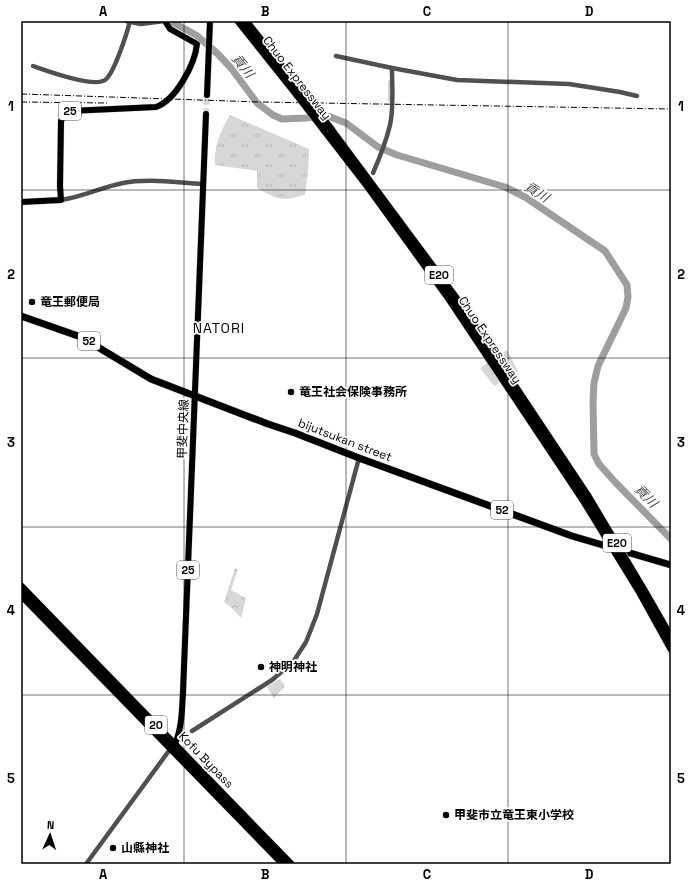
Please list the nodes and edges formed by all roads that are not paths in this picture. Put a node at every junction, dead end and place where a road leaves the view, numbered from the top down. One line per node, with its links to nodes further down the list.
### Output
1 (129, 21): 2 (street); 7 (street)
2 (165, 21): 15 (main road, 25)
3 (210, 21): 10 (main road)
4 (238, 21): 9 (highway, Chuo Expressway / E20)
5 (246, 21): 9 (highway, Chuo Expressway / E20)
6 (336, 56): 8 (street)
7 (33, 66)
8 (392, 68): 11 (street); 13 (street)
9 (300, 94): 13 (highway, Chuo Expressway / E20, bridge)
10 (207, 95)
11 (637, 96)
12 (206, 114): 14 (main road, 甲斐中央線 / 25)
13 (368, 178): 22 (highway, Chuo Expressway / E20, bridge)
14 (203, 184): 15 (street); 18 (main road, 甲斐中央線 / 25)
15 (61, 200): 16 (main road)
16 (21, 202)
17 (21, 316): 18 (highway, bijutsukan street / 52)
18 (196, 396): 19 (highway, bijutsukan street / 52); 27 (main road, 甲斐中央線 / 25)
19 (359, 458): 20 (highway, bijutsukan street / 52); 26 (street)
20 (671, 565)
21 (21, 586): 27 (highway, Kofu Bypass / 20)
22 (642, 592): 24 (highway, Chuo Expressway / E20); 25 (highway, Chuo Expressway / E20)
23 (21, 595): 27 (highway, Kofu Bypass / 20)
24 (671, 638)
25 (671, 649)
26 (192, 731)
27 (173, 746): 28 (street); 29 (highway, Kofu Bypass / 20); 30 (highway, Kofu Bypass / 20)
28 (86, 864)
29 (283, 864)
30 (291, 864)

